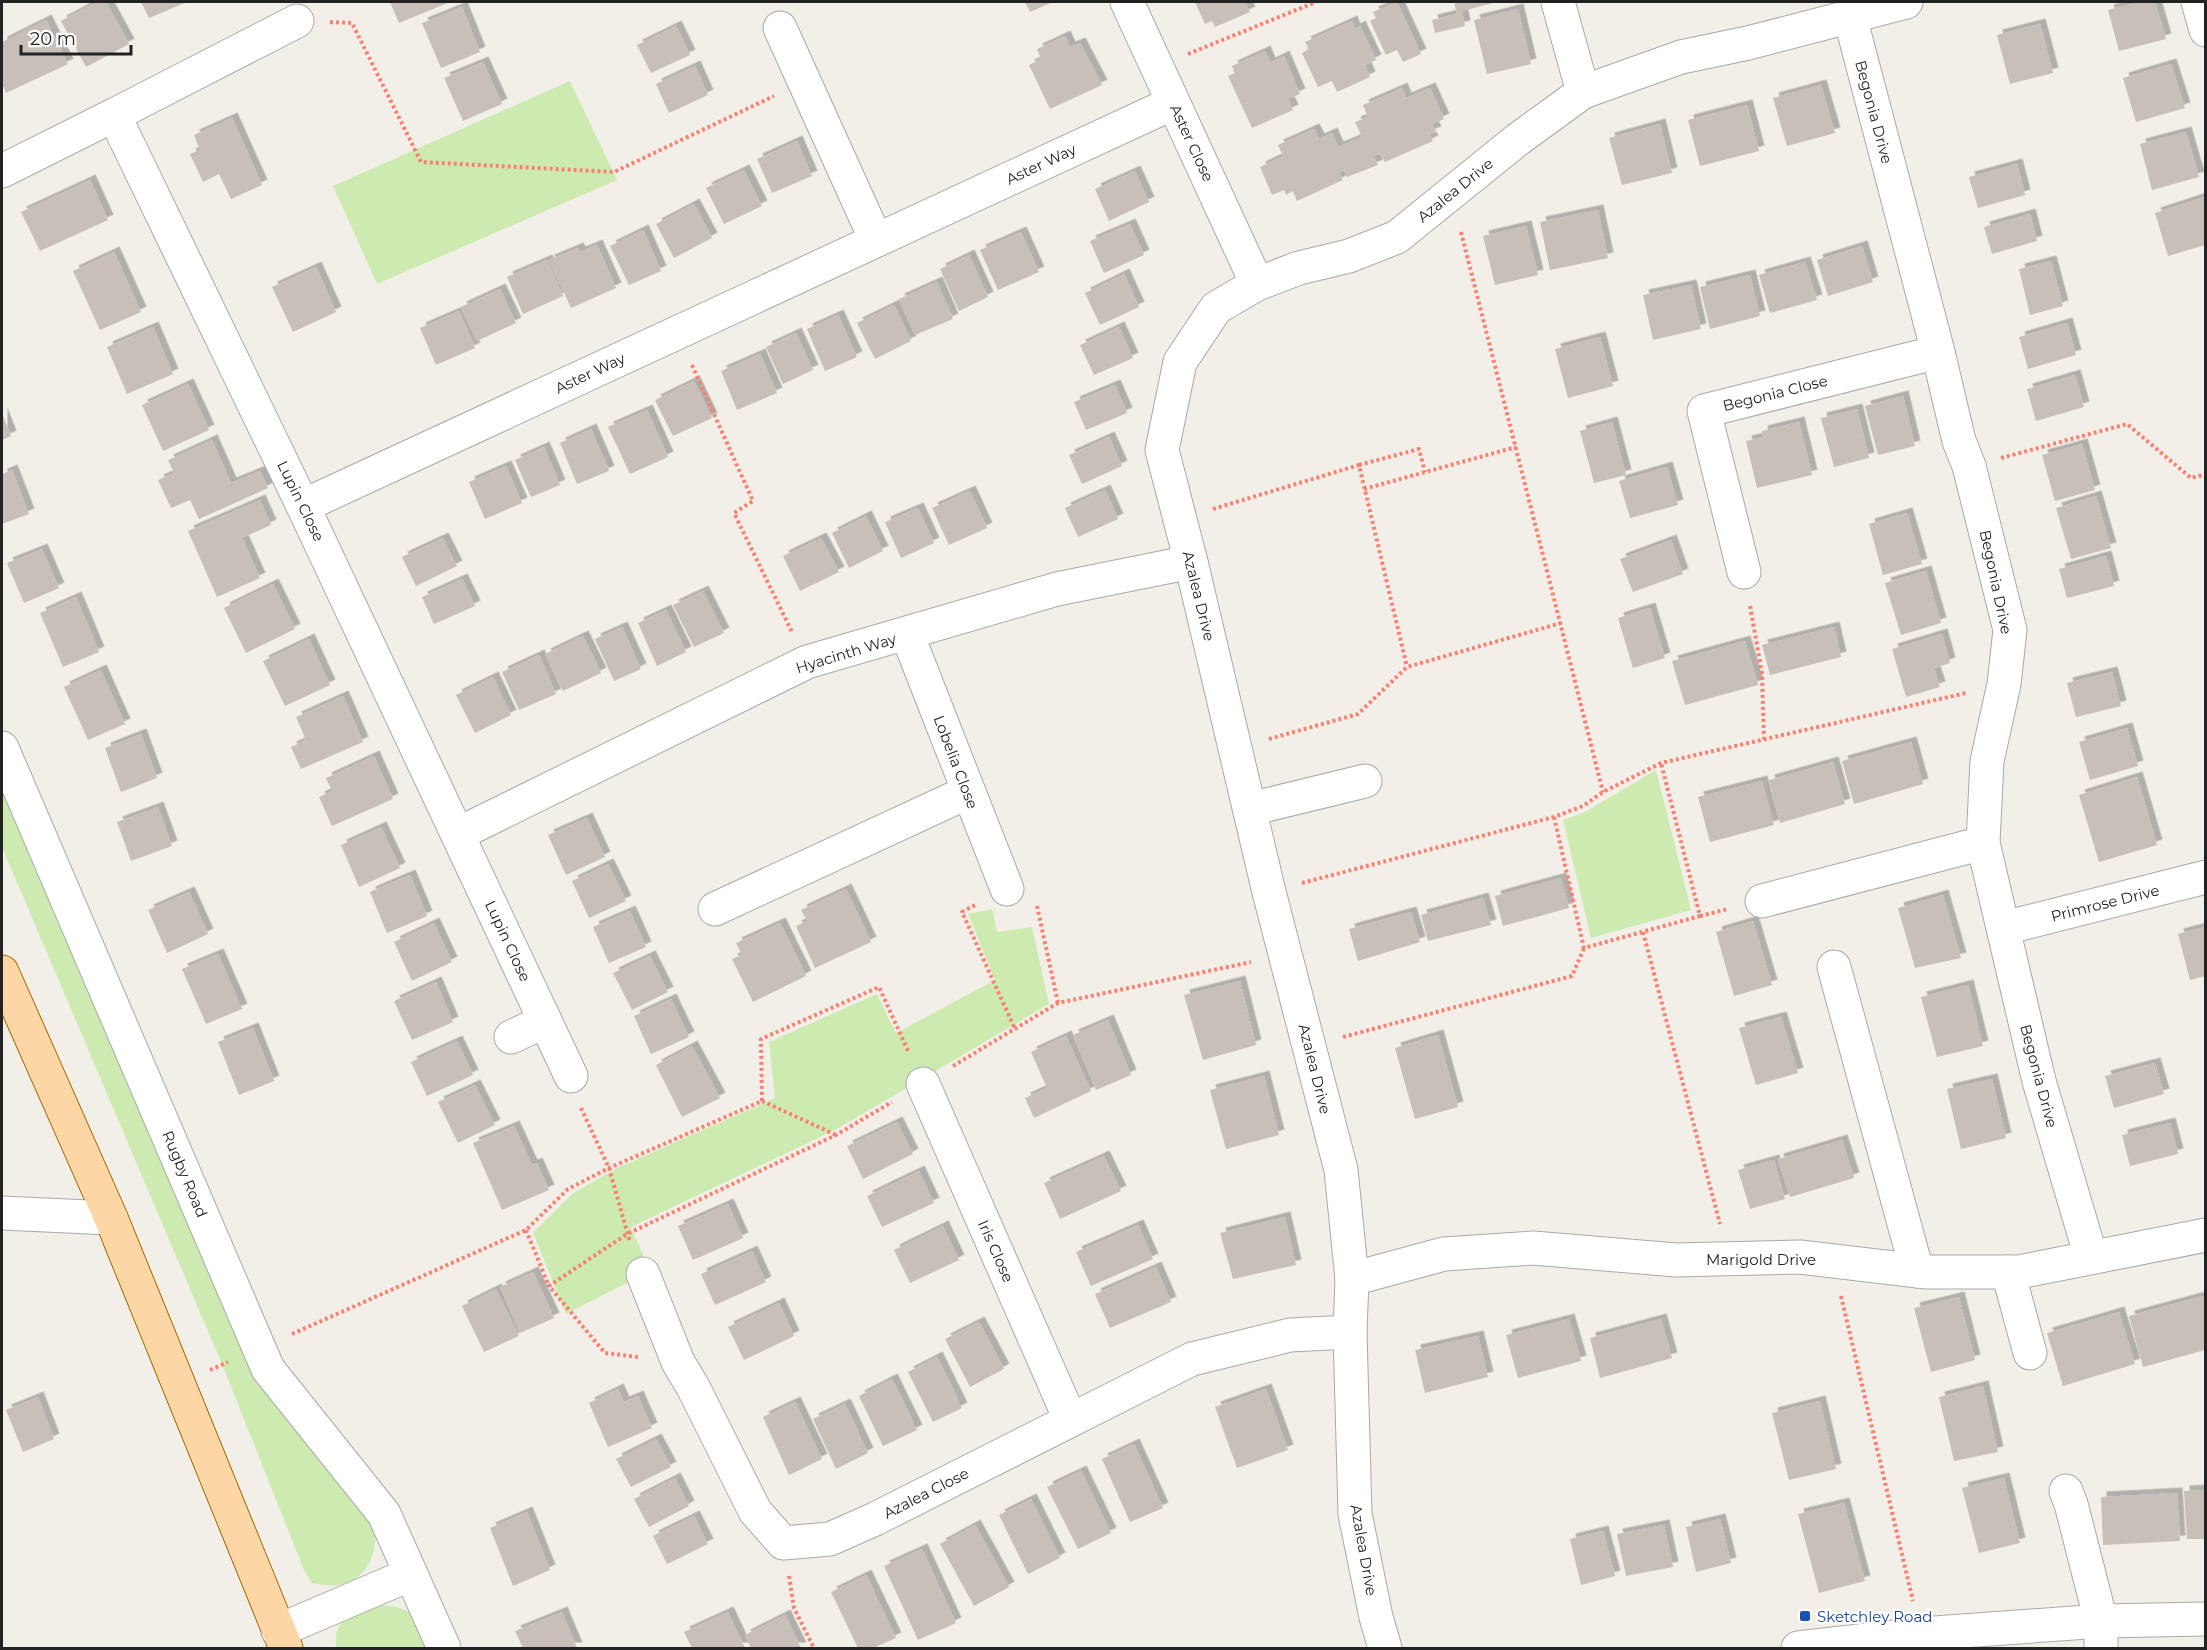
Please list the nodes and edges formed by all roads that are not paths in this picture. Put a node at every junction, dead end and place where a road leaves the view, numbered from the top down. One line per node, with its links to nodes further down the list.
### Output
1 (1127, 2): 11 (street, Aster Close)
2 (1558, 2): 10 (street)
3 (1906, 2): 6 (street, Azalea Drive)
4 (2198, 2): 9 (street)
5 (1814, 12): 6 (street, Azalea Drive); 10 (street, Azalea Drive)
6 (1850, 17): 16 (street, Begonia Drive)
7 (297, 21): 12 (street)
8 (780, 28): 14 (street)
9 (2205, 30)
10 (1583, 92): 15 (street, Azalea Drive)
11 (1173, 103): 14 (street, Aster Way); 15 (street, Aster Close)
12 (114, 115): 13 (street); 17 (street, Lupin Close)
13 (2, 171)
14 (876, 240): 17 (street, Aster Way)
15 (1257, 284): 18 (street, Azalea Drive)
16 (1938, 352): 19 (street, Begonia Close); 26 (street, Begonia Drive)
17 (303, 506): 25 (street, Lupin Close)
18 (1191, 562): 20 (street, Hyacinth Way); 24 (street, Azalea Drive)
19 (1744, 572)
20 (907, 634): 23 (street, Lobelia Close); 25 (street, Hyacinth Way)
21 (2, 748): 50 (street, Rugby Road)
22 (1365, 781): 24 (street)
23 (968, 792): 28 (street, Lobelia Close); 30 (street)
24 (1250, 809): 45 (street, Azalea Drive)
25 (458, 834): 34 (street, Lupin Close)
26 (1983, 843): 29 (street); 31 (street, Begonia Drive)
27 (2205, 877): 31 (street, Primrose Drive)
28 (1007, 889)
29 (1762, 901)
30 (715, 909)
31 (2004, 928): 41 (street, Begonia Drive)
32 (1834, 967): 42 (street)
33 (2, 972): 39 (main road)
34 (544, 1021): 35 (street); 36 (street, Lupin Close)
35 (511, 1037)
36 (571, 1076)
37 (923, 1084): 48 (street, Iris Close)
38 (2, 1213): 39 (street)
39 (111, 1218): 53 (main road)
40 (2205, 1235): 41 (street, Marigold Drive)
41 (2091, 1257): 43 (street, Marigold Drive)
42 (1917, 1271): 43 (street, Marigold Drive); 45 (street, Marigold Drive)
43 (2008, 1272): 47 (street)
44 (643, 1274): 48 (street, Azalea Close)
45 (1352, 1279): 46 (street, Azalea Drive)
46 (1350, 1332): 48 (street, Azalea Close); 55 (street, Azalea Drive)
47 (2030, 1353)
48 (1070, 1419)
49 (2066, 1491): 52 (street)
50 (411, 1574): 53 (street); 54 (street, Rugby Road)
51 (2205, 1619): 52 (street)
52 (2101, 1635): 56 (street)
53 (282, 1640)
54 (444, 1648)
55 (1385, 1648)
56 (1798, 1648)

